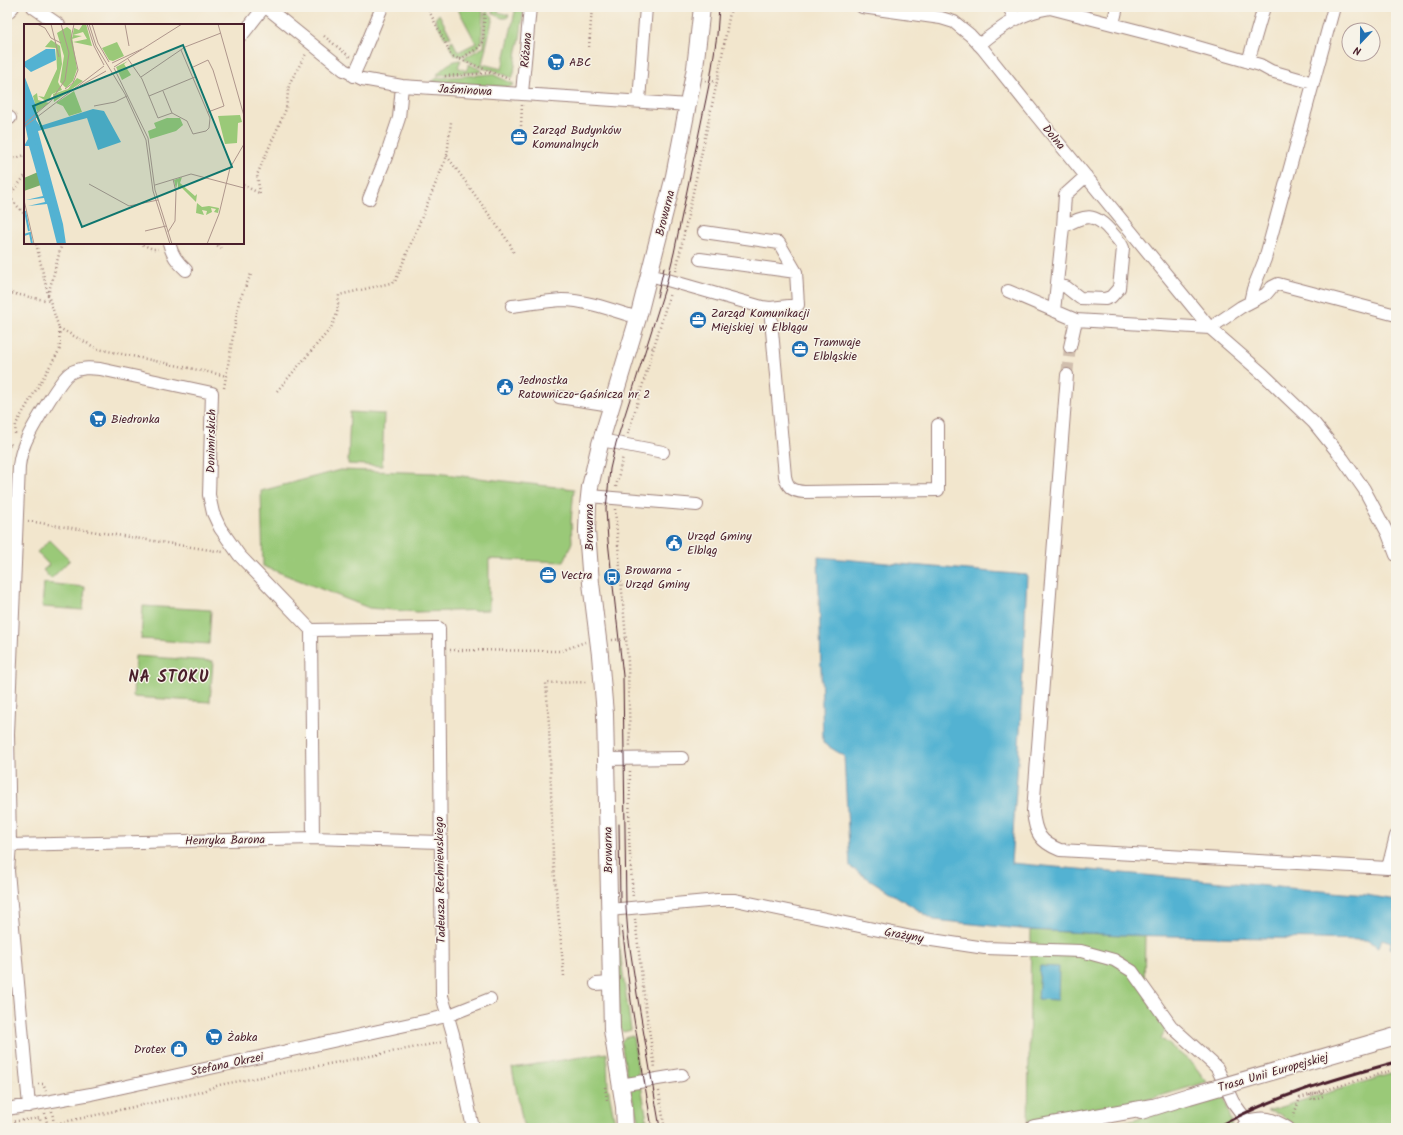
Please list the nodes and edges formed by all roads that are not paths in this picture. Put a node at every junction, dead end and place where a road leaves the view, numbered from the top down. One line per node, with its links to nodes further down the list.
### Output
1 (13, 7): 14 (street)
2 (33, 7): 16 (street)
3 (265, 7): 18 (street); 21 (street, Jaśminowa)
4 (382, 7): 21 (street)
5 (530, 7): 24 (street, Różana)
6 (646, 7): 25 (street)
7 (702, 7): 26 (main road, Browarna)
8 (862, 7): 19 (street, Dolna)
9 (1009, 7): 15 (street)
10 (1117, 7): 17 (street)
11 (1264, 7): 20 (street)
12 (1334, 7): 22 (street)
13 (1034, 9): 15 (street); 17 (street)
14 (7, 13)
15 (1015, 19): 19 (street)
16 (58, 24)
17 (1113, 24): 20 (street)
18 (244, 33)
19 (979, 45): 27 (street, Dolna)
20 (1248, 62): 22 (street)
21 (352, 76): 23 (street, Jaśminowa)
22 (1313, 83): 35 (street)
23 (402, 86): 24 (street, Jaśminowa); 28 (street)
24 (522, 97): 25 (street, Jaśminowa)
25 (639, 101): 26 (street, Jaśminowa)
26 (689, 106): 36 (main road, Browarna)
27 (1086, 176): 29 (street); 47 (street, Dolna)
28 (369, 199)
29 (1063, 227): 37 (street); 37 (street)
30 (704, 232): 34 (street)
31 (170, 246): 33 (street)
32 (700, 259): 34 (street)
33 (186, 270)
34 (796, 272): 42 (street)
35 (1259, 274): 38 (street); 40 (street)
36 (650, 275): 42 (street); 45 (main road, Browarna)
37 (1057, 285): 43 (street)
38 (1272, 287): 40 (street); 44 (street)
39 (1008, 291): 43 (street)
40 (1250, 302): 47 (street)
41 (512, 306): 45 (street)
42 (770, 308): 52 (street)
43 (1054, 311): 46 (street)
44 (1396, 315)
45 (638, 318): 51 (main road, Browarna)
46 (1076, 320): 47 (street); 48 (street)
47 (1210, 328): 58 (street, Dolna)
48 (1070, 347)
49 (1068, 375): 62 (street)
50 (559, 397): 51 (street)
51 (611, 405): 53 (main road, Browarna)
52 (938, 425)
53 (601, 440): 54 (street); 55 (main road, Browarna)
54 (662, 452)
55 (589, 496): 56 (street); 61 (main road, Browarna)
56 (697, 505)
57 (12, 519): 59 (street, Donimirskich); 65 (street)
58 (1396, 555)
59 (311, 630): 63 (street); 64 (street, Tadeusza Rechniewskiego)
60 (682, 758): 61 (street)
61 (606, 759): 66 (main road, Browarna)
62 (1396, 836)
63 (313, 838): 64 (street, Henryka Barona); 65 (street, Henryka Barona)
64 (440, 842): 69 (street, Tadeusza Rechniewskiego)
65 (10, 845): 67 (street)
66 (609, 910): 72 (main road, Browarna); 78 (street, Grażyny)
67 (10, 930): 73 (street)
68 (490, 999): 69 (street, Stefana Okrzei)
69 (447, 1016): 73 (street, Stefana Okrzei); 79 (street, Tadeusza Rechniewskiego)
70 (1396, 1036): 75 (main road, Trasa Unii Europejskiej, bridge)
71 (682, 1075): 72 (street)
72 (620, 1085): 74 (main road, Browarna)
73 (29, 1106): 76 (street, Stefana Okrzei)
74 (624, 1107): 80 (main road, Browarna); 81 (main road, Browarna)
75 (1151, 1107): 82 (main road, Trasa Unii Europejskiej); 83 (main road, Trasa Unii Europejskiej)
76 (7, 1109)
77 (1290, 1124): 78 (street)
78 (1244, 1125)
79 (473, 1128)
80 (625, 1128)
81 (637, 1128)
82 (1034, 1128)
83 (1085, 1128)

